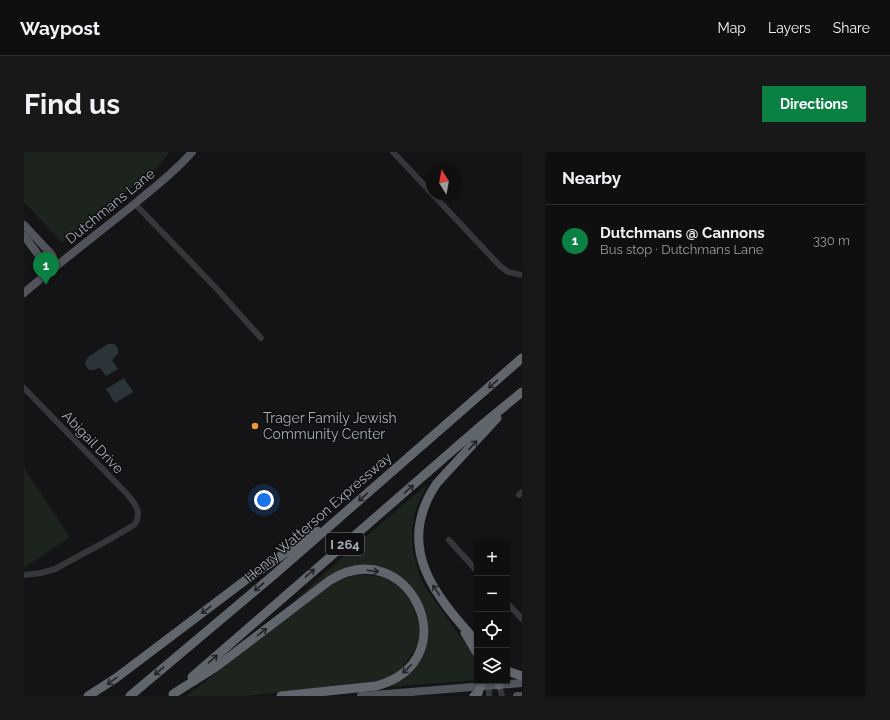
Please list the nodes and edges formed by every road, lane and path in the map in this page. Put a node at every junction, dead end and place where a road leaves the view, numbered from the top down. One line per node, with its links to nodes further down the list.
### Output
1 (192, 152): 3 (main road, Dutchmans Lane)
2 (393, 152): 7 (street)
3 (135, 204): 6 (main road, Dutchmans Lane); 9 (street)
4 (24, 226): 6 (main road)
5 (24, 236): 6 (main road)
6 (56, 266): 8 (main road, Dutchmans Lane)
7 (522, 275)
8 (24, 293)
9 (261, 338)
10 (522, 358): 13 (highway, Henry Watterson Expressway / I 264, one-way to 13)
11 (24, 388): 16 (street, Abigail Drive)
12 (520, 393): 19 (highway, one-way to 12); 28 (highway, I 264, one-way to 12)
13 (352, 507): 29 (highway, one-way to 29); 30 (highway, Henry Watterson Expressway / I 264, one-way to 30)
14 (449, 540): 15 (street)
15 (474, 568)
16 (24, 575)
17 (510, 606): 18 (street)
18 (522, 620)
19 (459, 622): 20 (highway); 21 (highway)
20 (474, 639)
21 (474, 649)
22 (510, 672): 23 (highway)
23 (522, 676)
24 (510, 682): 25 (main road)
25 (522, 682)
26 (484, 684): 32 (main road); 33 (highway); 34 (street)
27 (498, 684): 35 (street)
28 (171, 695): 31 (highway, one-way to 31)
29 (88, 696)
30 (130, 696)
31 (282, 696)
32 (361, 696)
33 (474, 696)
34 (489, 696)
35 (502, 696)
36 (517, 696): 37 (main road)
37 (522, 696)

